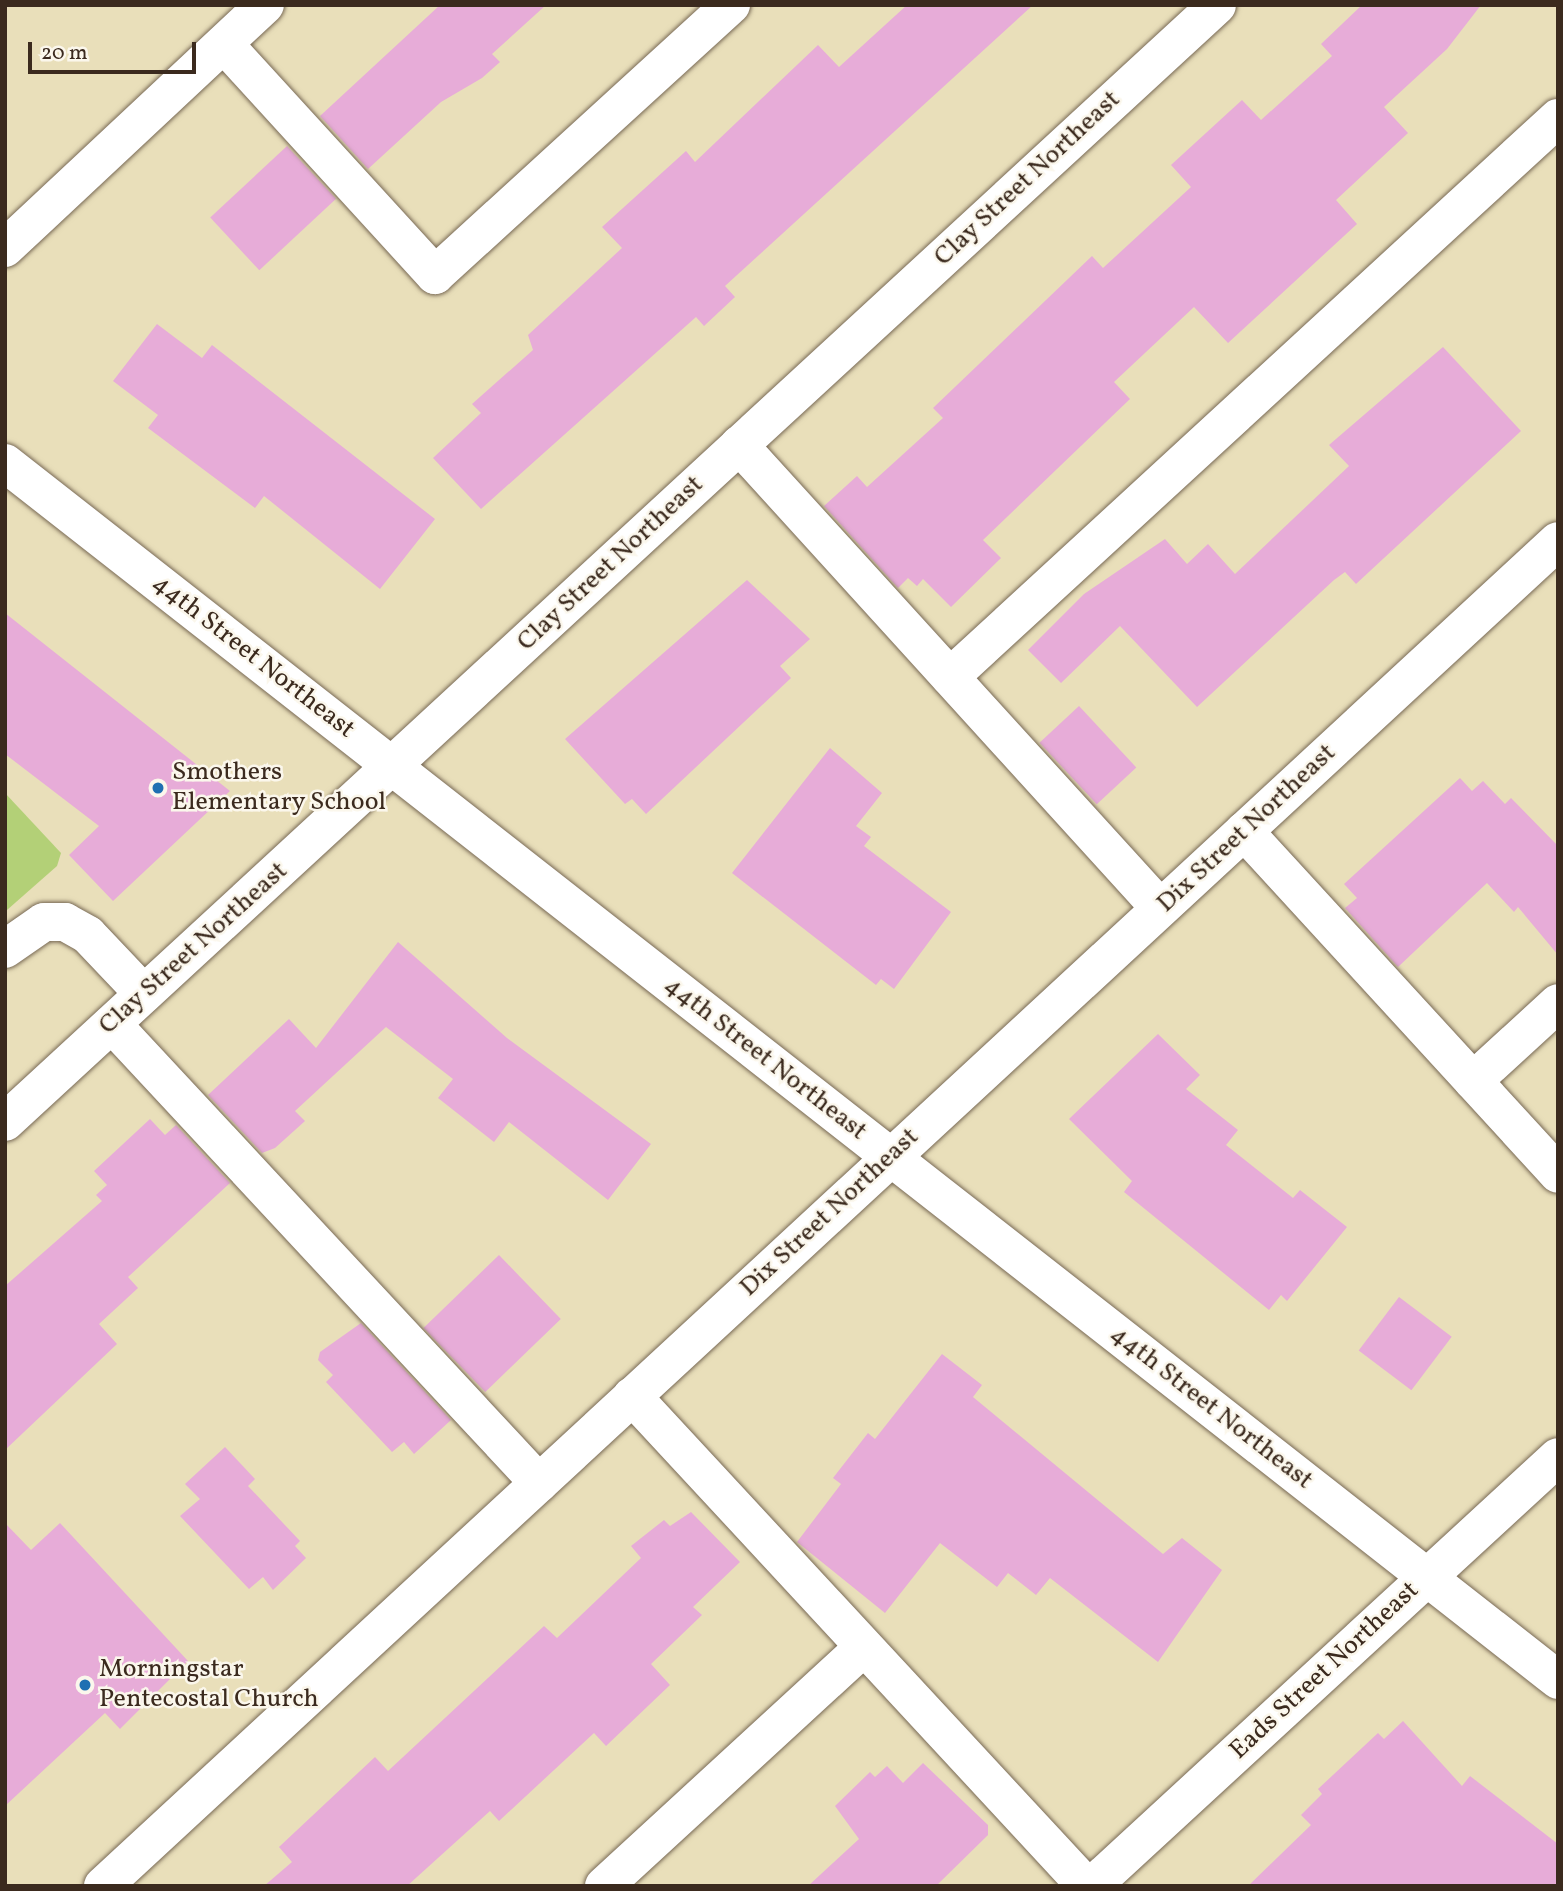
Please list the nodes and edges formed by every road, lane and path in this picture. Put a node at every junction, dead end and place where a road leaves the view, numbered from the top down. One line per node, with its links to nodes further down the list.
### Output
1 (265, 5): 4 (street)
2 (731, 5): 4 (street)
3 (1217, 5): 7 (street, Clay Street Northeast)
4 (223, 44): 6 (street)
5 (1558, 118): 10 (street)
6 (11, 232)
7 (740, 445): 10 (street); 11 (street, Clay Street Northeast)
8 (5, 463): 11 (street, 44th Street Northeast)
9 (1558, 541): 12 (street, Dix Street Northeast)
10 (950, 677): 13 (street)
11 (391, 765): 15 (street, Clay Street Northeast); 20 (street, 44th Street Northeast)
12 (1244, 831): 13 (street, Dix Street Northeast); 18 (street)
13 (1160, 908): 20 (street, Dix Street Northeast)
14 (5, 950): 15 (street)
15 (144, 994): 17 (street, Clay Street Northeast)
16 (1558, 1003): 18 (street)
17 (112, 1024): 19 (street, Clay Street Northeast); 24 (street)
18 (1473, 1081): 21 (street)
19 (5, 1122)
20 (891, 1157): 22 (street, Dix Street Northeast); 25 (street, 44th Street Northeast)
21 (1558, 1174)
22 (632, 1396): 24 (street, Dix Street Northeast); 26 (street)
23 (1558, 1457): 25 (street, Eads Street Northeast)
24 (538, 1483): 28 (street, Dix Street Northeast)
25 (1427, 1577): 27 (street, 44th Street Northeast); 31 (street, Eads Street Northeast)
26 (863, 1648): 29 (street); 30 (street)
27 (1558, 1680)
28 (111, 1884)
29 (604, 1886)
30 (1086, 1886)
31 (1092, 1886)

